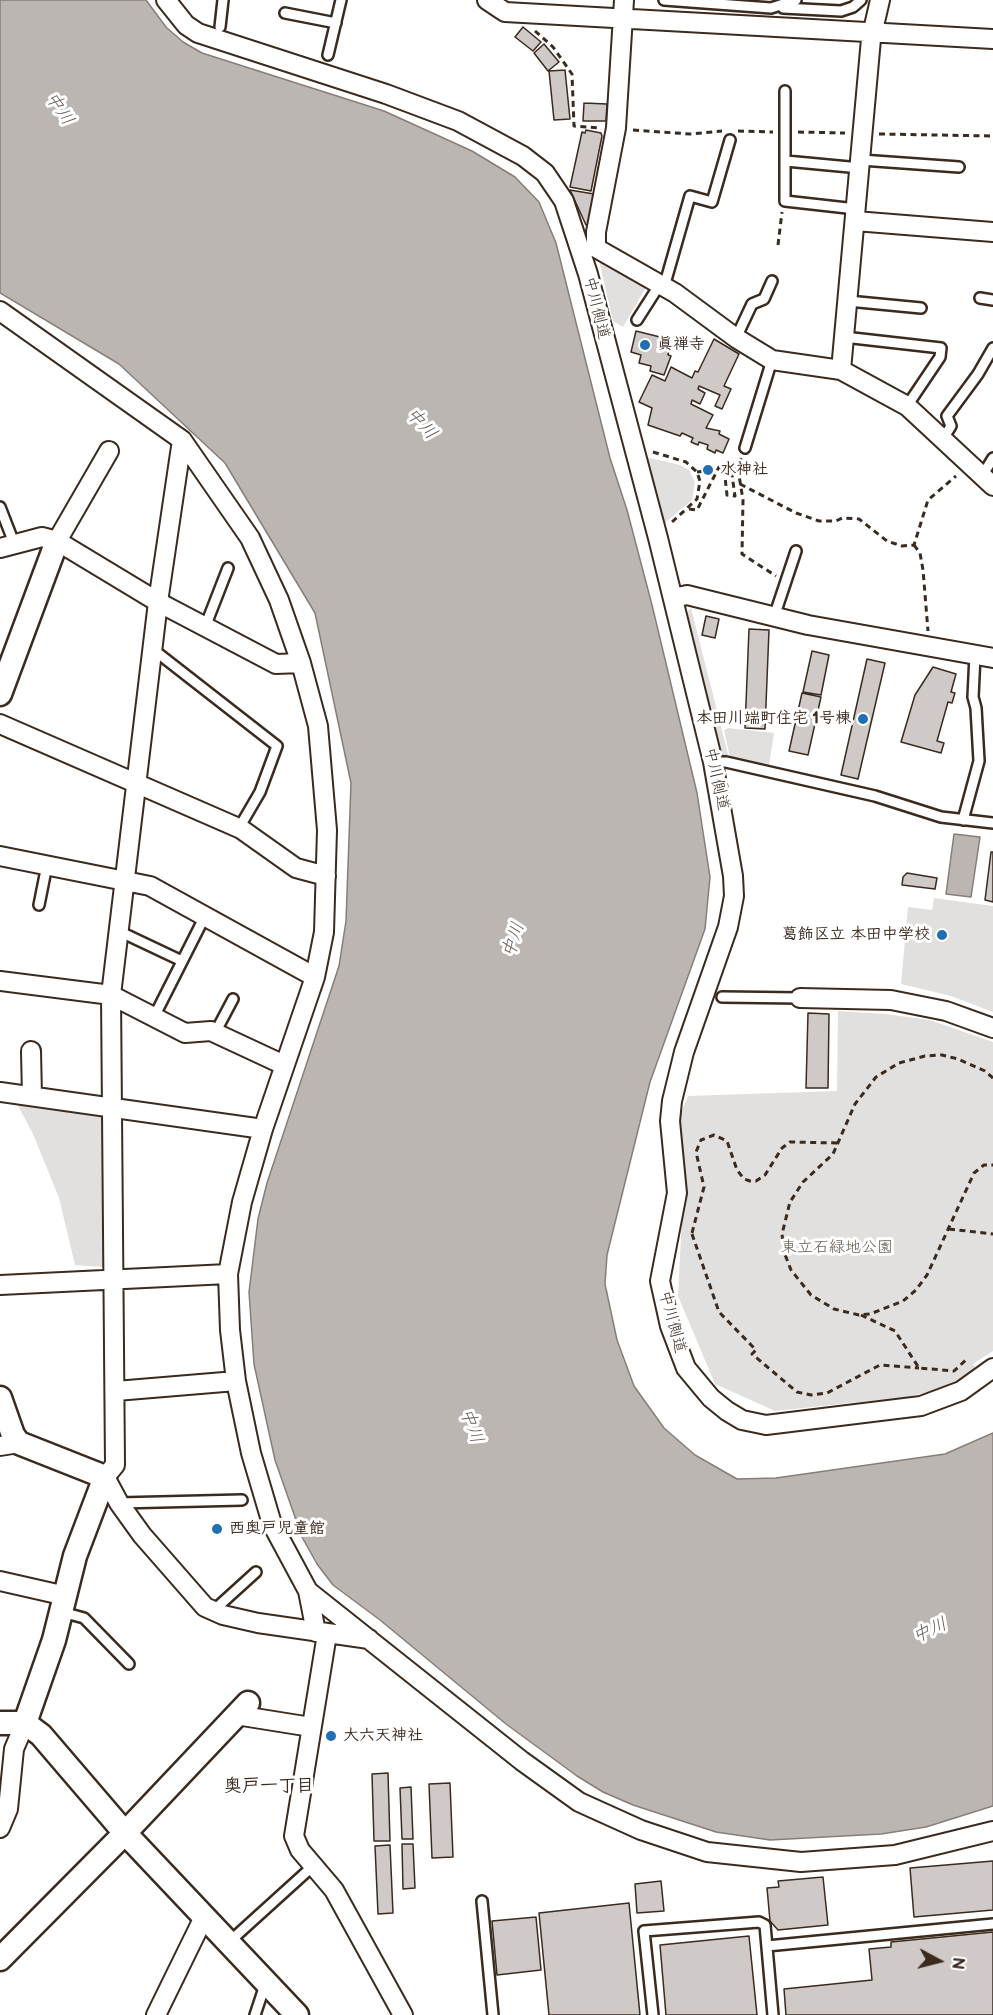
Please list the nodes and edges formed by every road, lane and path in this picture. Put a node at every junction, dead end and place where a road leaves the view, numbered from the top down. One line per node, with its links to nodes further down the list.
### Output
1 (166, 0): 50 (street, 中川側道)
2 (223, 0): 16 (lane)
3 (341, 0): 15 (lane)
4 (487, 0): 13 (street)
5 (664, 0): 9 (lane)
6 (796, 0): 11 (lane)
7 (861, 0): 11 (lane)
8 (880, 0): 17 (street)
9 (698, 2): 10 (lane)
10 (726, 2): 11 (lane)
11 (771, 8)
12 (623, 9): 13 (street); 17 (street); 21 (street)
13 (514, 12): 21 (path)
14 (285, 13): 15 (lane)
15 (336, 23): 19 (lane)
16 (220, 27)
17 (873, 32): 18 (street); 24 (street)
18 (993, 39)
19 (328, 55)
20 (785, 91): 23 (lane)
21 (616, 128): 22 (path); 35 (street)
22 (724, 131)
23 (786, 132): 24 (path); 25 (path); 27 (lane)
24 (863, 133): 26 (path); 28 (street)
25 (731, 136): 35 (lane)
26 (993, 136)
27 (786, 161): 28 (lane); 30 (lane)
28 (861, 164): 29 (lane); 31 (street)
29 (959, 167)
30 (785, 201): 31 (lane); 33 (path)
31 (856, 215): 32 (street); 38 (street)
32 (993, 232)
33 (778, 245)
34 (772, 281): 43 (lane)
35 (662, 286): 41 (lane); 43 (street)
36 (980, 298): 37 (lane)
37 (993, 300)
38 (848, 301): 39 (lane); 42 (street)
39 (921, 308)
40 (0, 311): 49 (street)
41 (637, 320)
42 (844, 337): 46 (street); 47 (lane)
43 (736, 338): 45 (street)
44 (993, 348): 48 (lane)
45 (772, 360): 46 (street); 51 (lane)
46 (841, 370): 47 (street)
47 (907, 406): 48 (street)
48 (943, 439): 57 (street)
49 (182, 440): 69 (street); 75 (street)
50 (630, 440): 56 (path); 61 (street, 中川側道)
51 (745, 448): 54 (path)
52 (109, 451): 62 (street)
53 (993, 458): 57 (lane)
54 (738, 469): 58 (path); 60 (path)
55 (704, 471): 56 (path)
56 (697, 472): 60 (path)
57 (981, 476): 63 (path)
58 (740, 484): 63 (path); 67 (path)
59 (0, 507): 64 (lane)
60 (689, 509): 61 (path)
61 (658, 538): 68 (street, 中川側道)
62 (57, 541): 64 (street); 69 (street); 76 (street)
63 (914, 545): 72 (path)
64 (7, 546)
65 (796, 551): 67 (lane)
66 (228, 568): 71 (lane)
67 (786, 582): 70 (lane)
68 (672, 598): 70 (street); 78 (street, 中川側道)
69 (159, 602): 71 (street); 73 (street)
70 (774, 616): 72 (street)
71 (206, 627): 75 (street)
72 (928, 646): 74 (street)
73 (154, 653): 79 (street); 82 (lane)
74 (984, 656): 80 (lane)
75 (301, 663): 85 (street)
76 (0, 694)
77 (0, 724): 79 (street)
78 (712, 762): 80 (lane); 109 (street, 中川側道)
79 (136, 782): 82 (street); 86 (street)
80 (963, 820): 81 (lane)
81 (993, 823)
82 (239, 828): 85 (street)
83 (0, 856): 84 (street)
84 (47, 865): 86 (street); 87 (lane)
85 (326, 876): 91 (street)
86 (124, 880): 88 (street); 89 (street)
87 (39, 905)
88 (204, 916): 90 (lane); 91 (street)
89 (118, 933): 90 (lane); 93 (street)
90 (182, 962): 97 (lane)
91 (315, 977): 101 (street)
92 (0, 981): 93 (street)
93 (111, 995): 97 (street); 105 (street)
94 (722, 997): 95 (lane)
95 (800, 998): 98 (street)
96 (233, 999): 99 (lane)
97 (154, 1017): 99 (street)
98 (993, 1028)
99 (215, 1033): 101 (street)
100 (31, 1051): 104 (street)
101 (284, 1065): 106 (street)
102 (993, 1078): 107 (path)
103 (0, 1092): 104 (street)
104 (32, 1096): 105 (street)
105 (111, 1107): 106 (street); 114 (street)
106 (263, 1129): 113 (street)
107 (839, 1143): 111 (path); 116 (path)
108 (993, 1165): 110 (path)
109 (670, 1229): 111 (path); 119 (street, 中川側道)
110 (949, 1229): 112 (path); 116 (path)
111 (692, 1234): 118 (path)
112 (993, 1234)
113 (228, 1274): 114 (street); 120 (street)
114 (113, 1278): 115 (street); 121 (street)
115 (0, 1285)
116 (859, 1315): 118 (path)
117 (967, 1359): 118 (path)
118 (919, 1368)
119 (993, 1368)
120 (236, 1381): 121 (street); 129 (street)
121 (116, 1391): 124 (street)
122 (0, 1398): 123 (street)
123 (10, 1445): 124 (street)
124 (105, 1478): 126 (street); 130 (street)
125 (242, 1500): 126 (lane)
126 (119, 1503): 131 (street)
127 (256, 1572): 131 (lane)
128 (0, 1581): 130 (street)
129 (308, 1591): 132 (street); 133 (street)
130 (64, 1604): 134 (lane); 137 (street)
131 (213, 1611): 132 (street)
132 (321, 1633): 133 (street); 138 (street)
133 (371, 1640): 140 (street)
134 (129, 1664)
135 (242, 1709): 138 (street); 141 (street)
136 (0, 1723): 137 (street)
137 (25, 1723): 139 (street); 141 (street)
138 (311, 1727): 142 (street)
139 (0, 1828)
140 (993, 1831)
141 (125, 1833): 144 (street); 148 (street)
142 (313, 1866): 146 (lane); 153 (street)
143 (482, 1901): 154 (lane)
144 (204, 1917): 146 (street); 150 (street)
145 (993, 1924): 147 (lane)
146 (228, 1943): 149 (street)
147 (767, 1946): 155 (lane); 156 (lane)
148 (0, 1959)
149 (266, 1982): 151 (lane); 152 (street)
150 (156, 2015)
151 (255, 2015)
152 (297, 2015)
153 (403, 2015)
154 (493, 2015)
155 (653, 2015)
156 (773, 2015)

